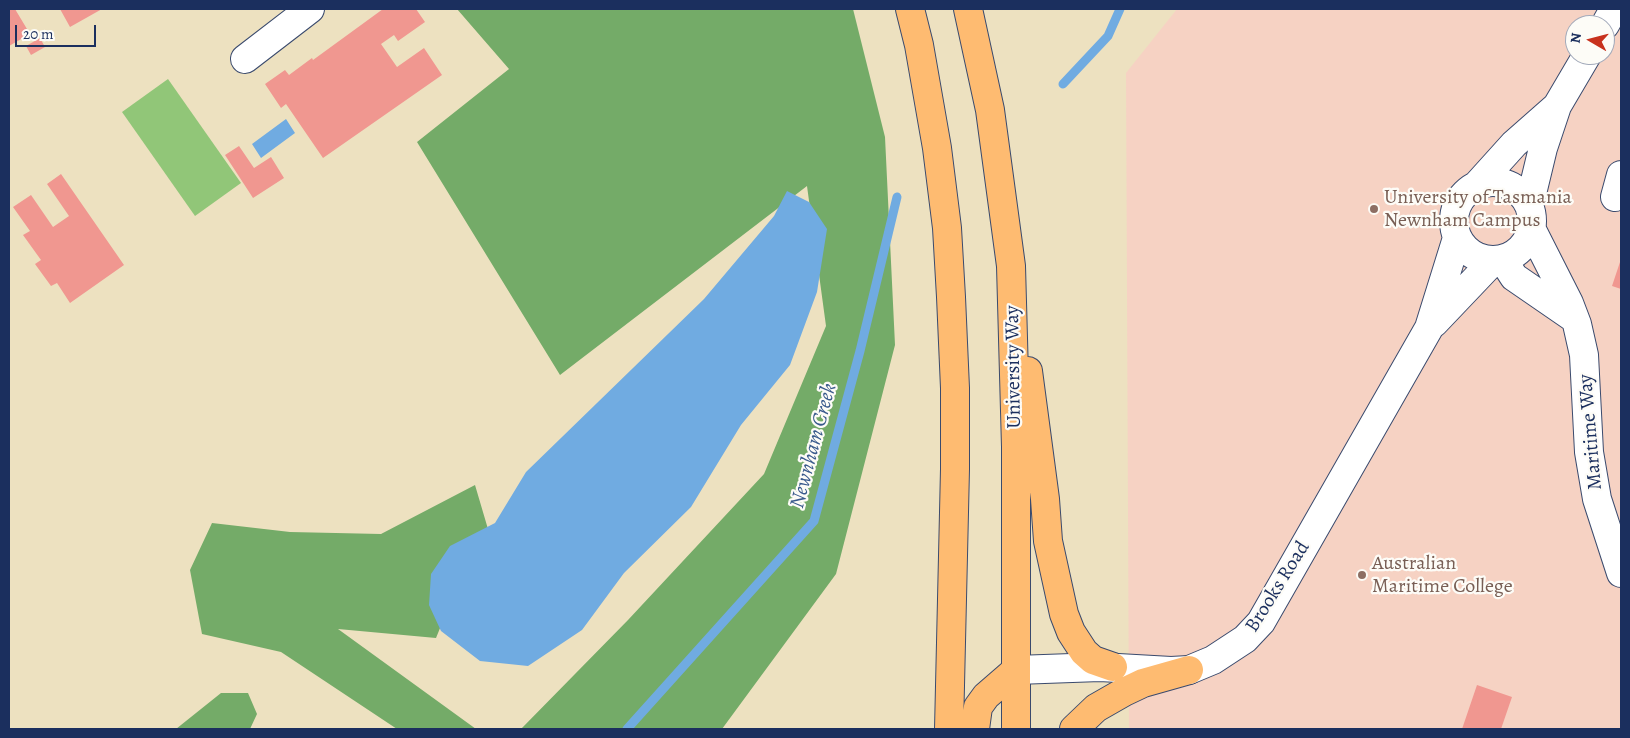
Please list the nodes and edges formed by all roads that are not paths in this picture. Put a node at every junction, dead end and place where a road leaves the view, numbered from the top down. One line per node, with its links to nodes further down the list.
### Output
1 (310, 9): 5 (street)
2 (895, 9): 8 (main road)
3 (910, 9): 8 (main road)
4 (968, 9): 13 (main road, University Way)
5 (244, 59)
6 (1581, 65): 7 (street)
7 (1557, 106): 9 (street); 10 (street)
8 (937, 148): 20 (main road)
9 (1477, 185): 10 (street); 11 (street)
10 (1530, 218): 12 (street); 14 (street, Maritime Way)
11 (1457, 238): 12 (street); 15 (street, Brooks Road)
12 (1498, 260): 14 (street); 15 (street, Brooks Road)
13 (1012, 266): 17 (main road); 18 (main road, University Way)
14 (1572, 311): 16 (street, Maritime Way)
15 (1429, 328): 19 (street, Brooks Road)
16 (1621, 573)
17 (1113, 667): 18 (street, Brooks Road); 19 (street, Brooks Road)
18 (1016, 670): 21 (main road); 22 (main road, University Way)
19 (1189, 670): 23 (main road)
20 (949, 729)
21 (975, 729)
22 (1016, 729)
23 (1074, 729)

